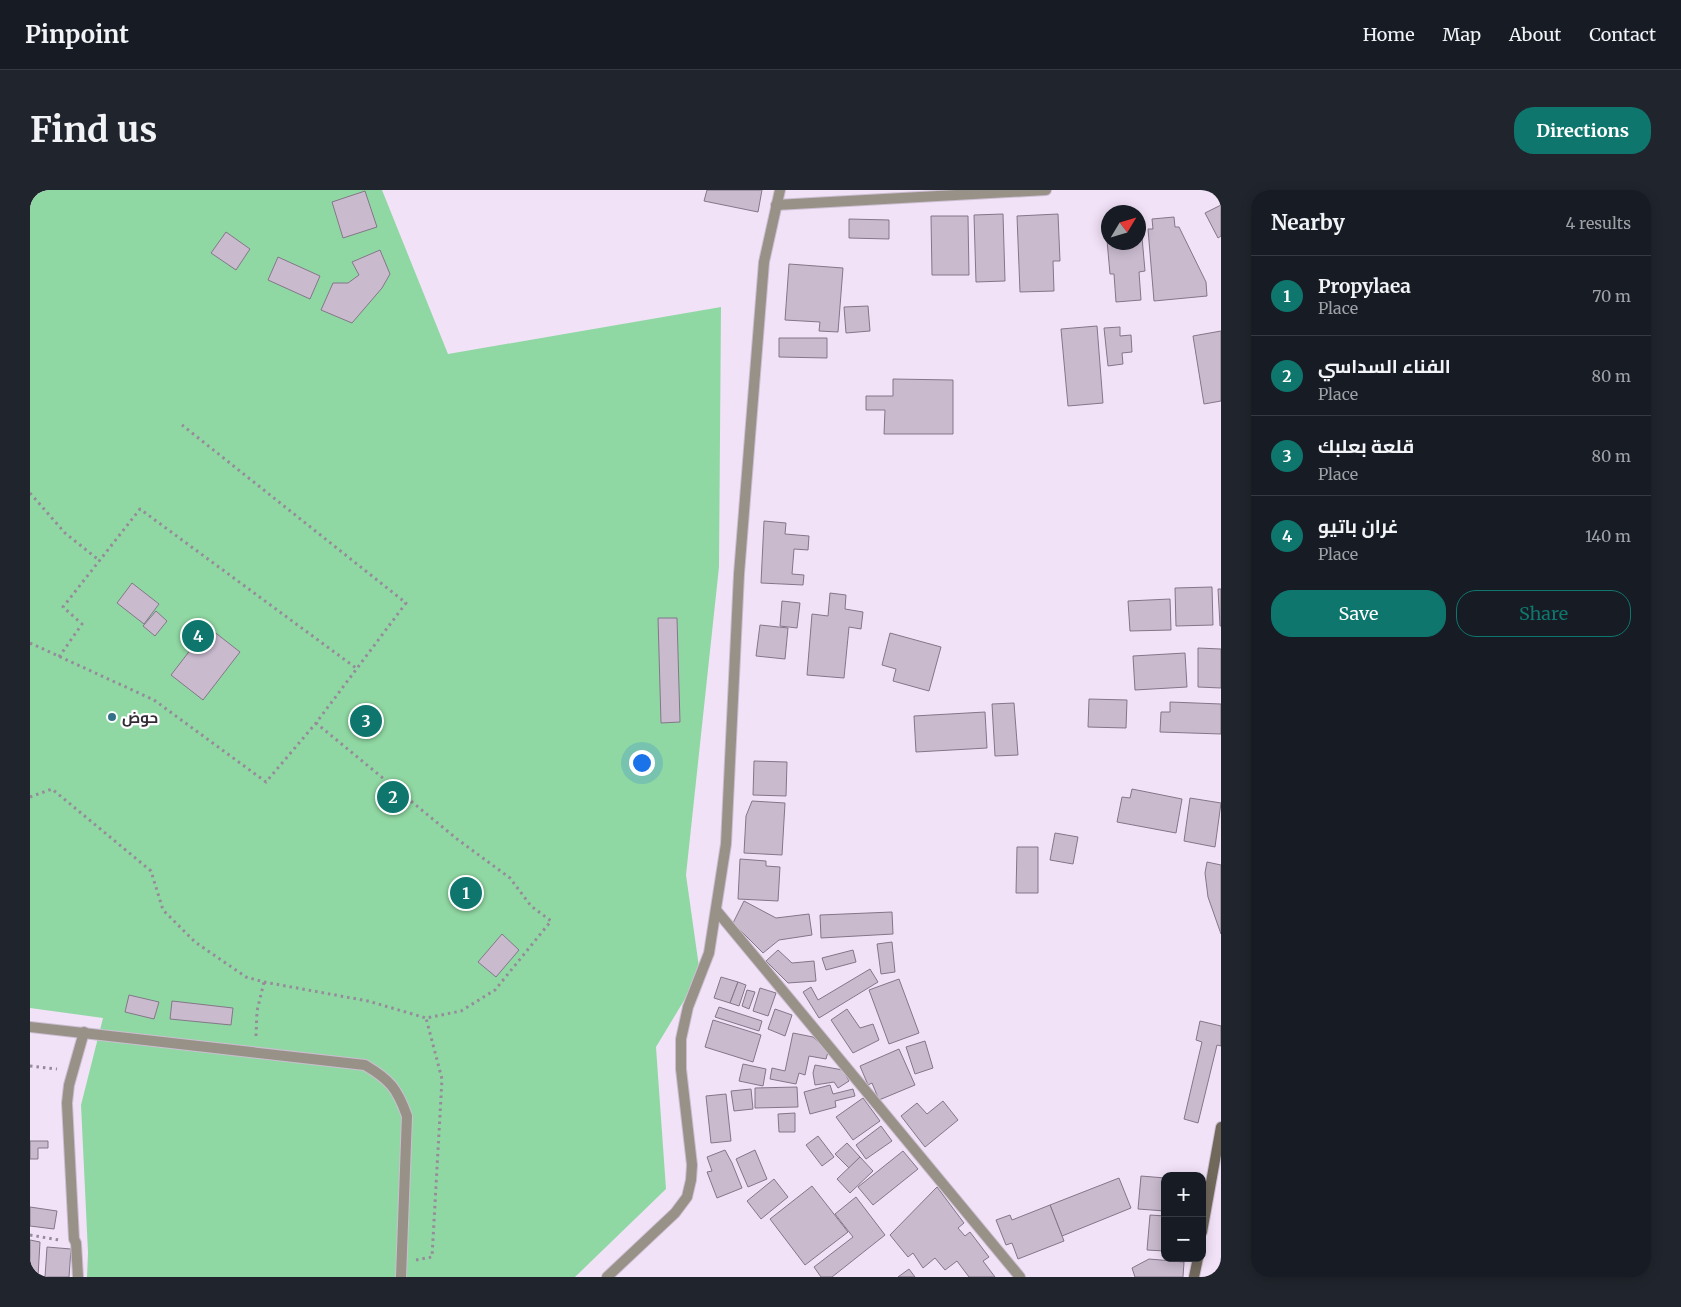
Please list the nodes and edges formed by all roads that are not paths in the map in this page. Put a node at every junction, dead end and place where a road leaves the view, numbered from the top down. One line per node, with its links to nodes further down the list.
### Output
1 (780, 190): 3 (street)
2 (1046, 190): 3 (street)
3 (776, 204): 4 (street)
4 (716, 910): 12 (street); 13 (street)
5 (30, 1026): 6 (street)
6 (84, 1032): 10 (street); 11 (street)
7 (1221, 1127): 8 (main road)
8 (1205, 1217)
9 (1197, 1262): 14 (main road)
10 (78, 1277)
11 (401, 1277)
12 (607, 1277)
13 (1020, 1277)
14 (1194, 1277)

